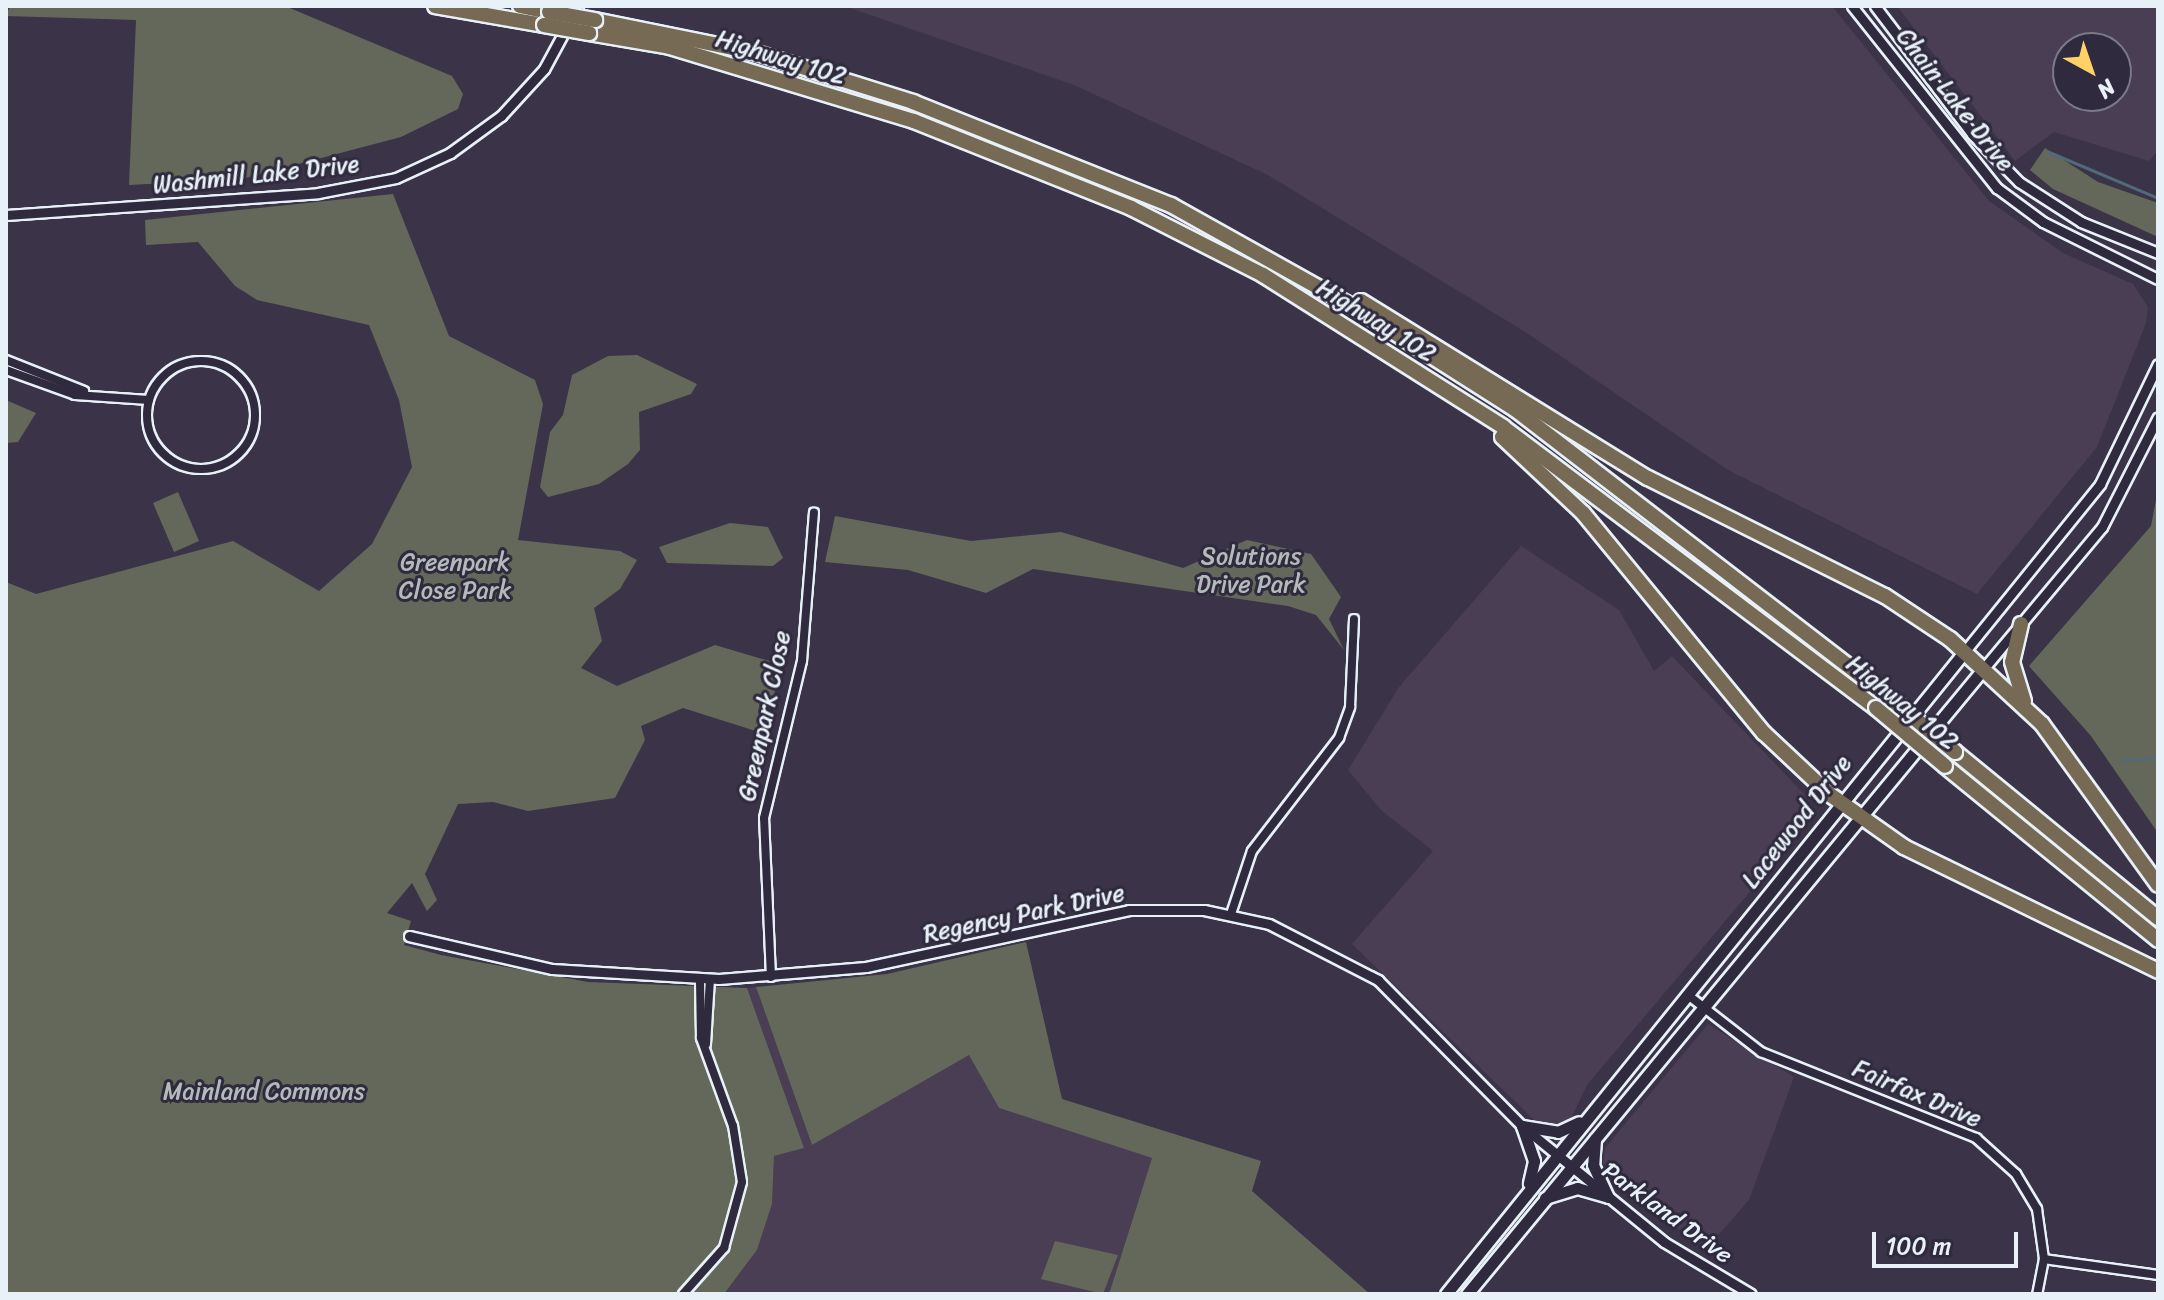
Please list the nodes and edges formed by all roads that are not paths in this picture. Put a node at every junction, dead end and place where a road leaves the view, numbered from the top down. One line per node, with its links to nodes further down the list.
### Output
1 (435, 6): 6 (highway, Highway 102)
2 (520, 6): 6 (highway, Highway 102)
3 (578, 6): 9 (street, Washmill Lake Drive)
4 (1852, 6): 12 (street, Chain Lake Drive)
5 (1875, 6): 10 (street, Chain Lake Drive)
6 (546, 18): 7 (highway, Highway 102, bridge)
7 (592, 27): 8 (highway, Highway 102); 11 (highway, Highway 102)
8 (1171, 205): 22 (highway); 29 (highway, Highway 102, bridge)
9 (6, 215)
10 (2158, 253)
11 (1263, 275): 25 (highway); 31 (highway, Highway 102, bridge)
12 (2158, 279)
13 (6, 360): 16 (street)
14 (2158, 364): 22 (street, Lacewood Drive)
15 (6, 370): 16 (street)
16 (84, 391): 17 (street)
17 (149, 400): 17 (street)
18 (2158, 417): 21 (street, Lacewood Drive)
19 (814, 512): 33 (street, Greenpark Close)
20 (1354, 619): 28 (street)
21 (2021, 624): 23 (street, Lacewood Drive); 24 (highway)
22 (1965, 651): 23 (highway); 25 (main road, Lacewood Drive)
23 (1984, 668): 24 (highway); 26 (main road, Lacewood Drive)
24 (2028, 709): 27 (highway)
25 (1840, 802): 26 (highway); 35 (main road, Lacewood Drive)
26 (1859, 816): 32 (highway); 36 (main road, Lacewood Drive)
27 (2158, 885)
28 (1231, 914): 33 (street, Regency Park Drive); 38 (street, Regency Park Drive)
29 (2158, 918)
30 (409, 936): 34 (street, Regency Park Drive)
31 (2158, 940)
32 (2158, 971)
33 (771, 977): 34 (street, Regency Park Drive)
34 (705, 979): 46 (street)
35 (1688, 995): 36 (street, Fairfax Drive); 37 (main road, Lacewood Drive)
36 (1700, 1005): 39 (main road, Lacewood Drive); 44 (street, Fairfax Drive)
37 (1589, 1116): 38 (main road); 40 (main road, Lacewood Drive)
38 (1522, 1126): 40 (street, Regency Park Drive); 41 (main road)
39 (1599, 1129): 40 (main road, Lacewood Drive); 42 (main road)
40 (1563, 1160): 41 (main road, Lacewood Drive); 42 (street, Parkland Drive); 43 (main road, Lacewood Drive)
41 (1527, 1190): 47 (main road, Lacewood Drive)
42 (1608, 1197): 43 (main road); 49 (street, Parkland Drive)
43 (1533, 1207): 48 (main road, Lacewood Drive)
44 (2044, 1259): 45 (street); 50 (street, Fairfax Drive)
45 (2158, 1275)
46 (683, 1294)
47 (1446, 1294)
48 (1467, 1294)
49 (1751, 1294)
50 (2037, 1294)

